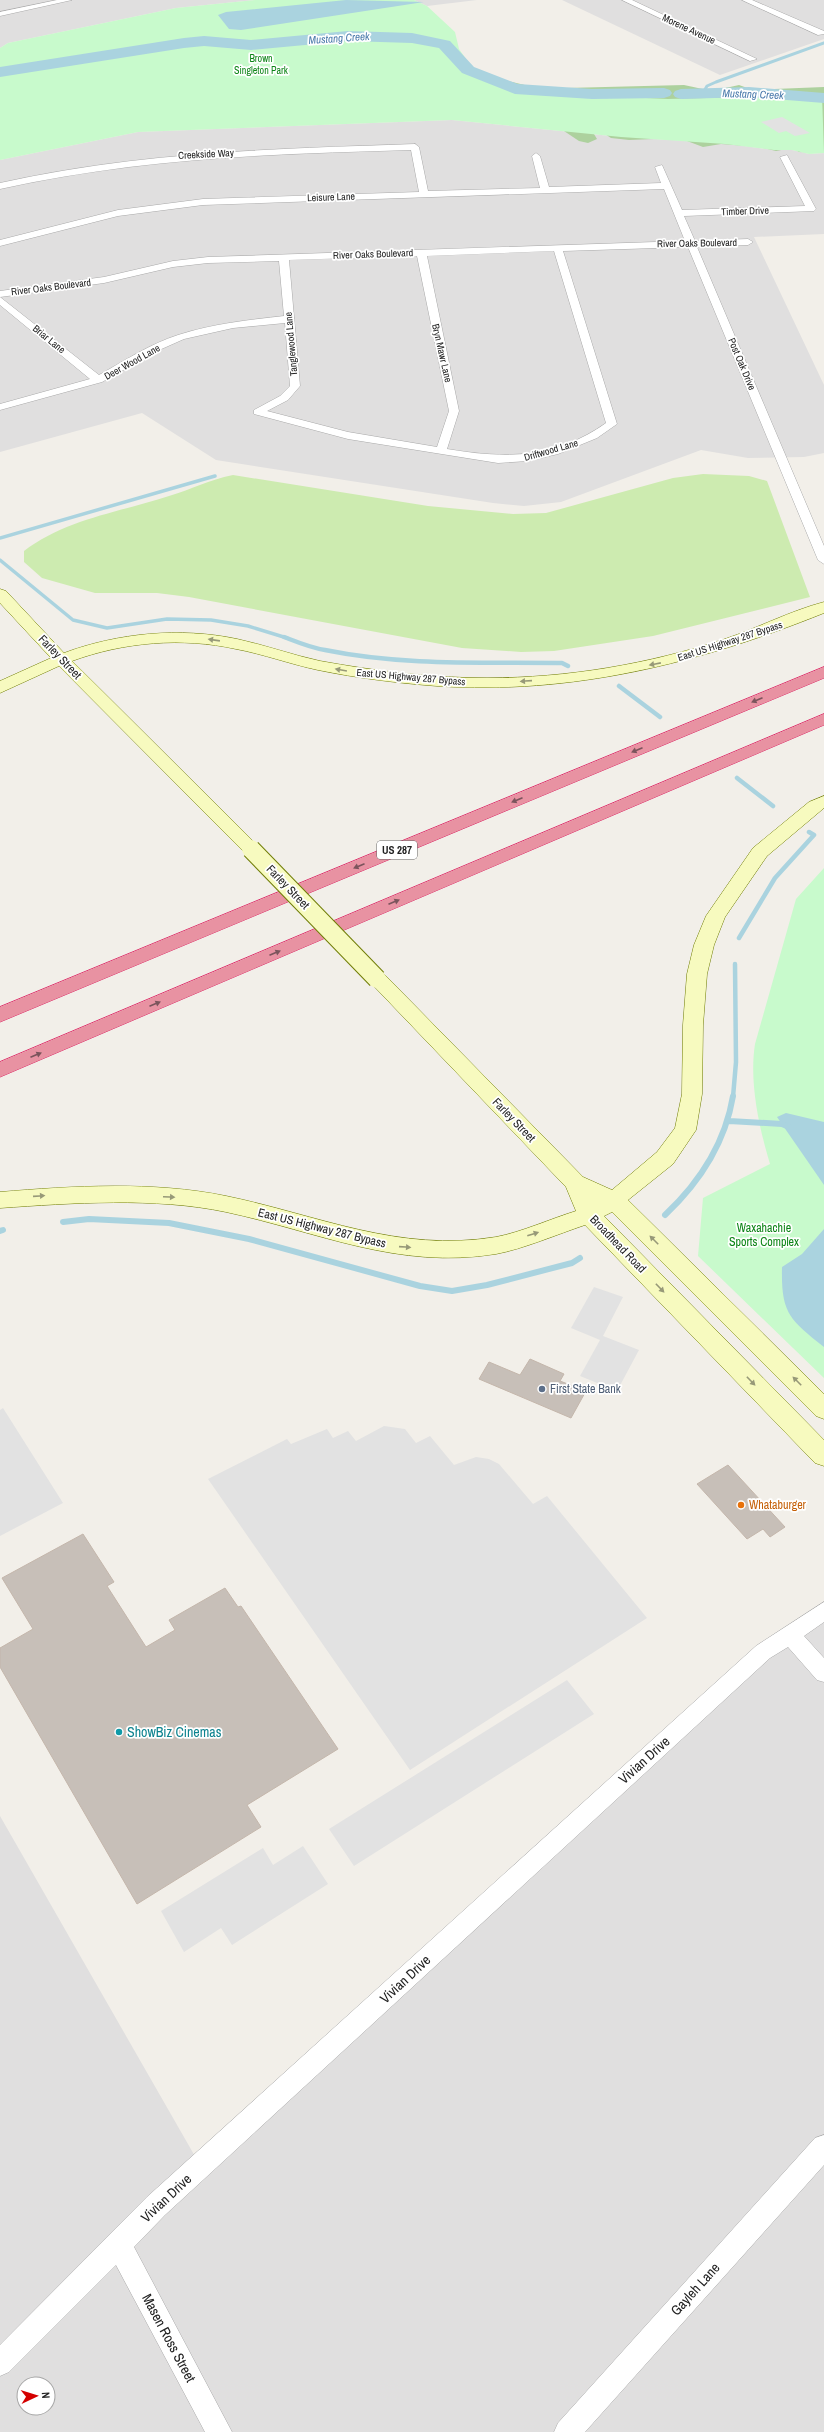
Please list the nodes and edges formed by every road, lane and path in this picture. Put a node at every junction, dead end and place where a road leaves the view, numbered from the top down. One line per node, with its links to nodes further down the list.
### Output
1 (65, 0): 4 (street)
2 (626, 0): 6 (street, Morene Avenue)
3 (746, 0): 5 (street)
4 (0, 14)
5 (821, 33)
6 (753, 59)
7 (536, 156): 12 (street)
8 (784, 157): 14 (street, Timber Drive)
9 (659, 167): 11 (street, Post Oak Drive)
10 (0, 186): 13 (street, Creekside Way)
11 (667, 186): 12 (street, Leisure Lane); 14 (street, Post Oak Drive)
12 (545, 190): 13 (street, Leisure Lane)
13 (424, 194): 16 (street, Leisure Lane)
14 (679, 213): 17 (street, Post Oak Drive)
15 (748, 242): 17 (street, River Oaks Boulevard)
16 (0, 243)
17 (692, 244): 18 (street, River Oaks Boulevard); 28 (street, Post Oak Drive)
18 (557, 247): 19 (street, River Oaks Boulevard); 27 (street, Driftwood Lane)
19 (420, 252): 20 (street, River Oaks Boulevard); 27 (street, Bryn Mawr Lane)
20 (284, 257): 21 (street, River Oaks Boulevard); 23 (street, Tanglewood Lane)
21 (0, 294)
22 (0, 300): 24 (street, Briar Lane)
23 (290, 319): 24 (street, Deer Wood Lane); 26 (street, Tanglewood Lane)
24 (98, 380): 25 (street, Deer Wood Lane)
25 (0, 408)
26 (258, 412): 27 (street, Driftwood Lane)
27 (441, 451)
28 (824, 560)
29 (0, 594): 31 (main road, Farley Street)
30 (824, 607): 31 (main road, East US Highway 287 Bypass, one-way to 31)
31 (62, 660): 35 (main road, East US Highway 287 Bypass); 42 (main road, Farley Street, bridge)
32 (824, 668): 34 (highway)
33 (824, 672): 34 (highway, US 287)
34 (793, 685): 40 (highway, US 287, one-way to 40)
35 (0, 688)
36 (824, 719): 38 (highway)
37 (824, 728): 38 (highway)
38 (777, 738): 41 (highway, one-way to 38)
39 (824, 801): 44 (main road, East US Highway 287 Bypass)
40 (0, 1015)
41 (0, 1070)
42 (575, 1183): 44 (main road, Broadhead Road); 45 (main road, Broadhead Road)
43 (0, 1200): 45 (main road, East US Highway 287 Bypass, one-way to 45)
44 (614, 1200): 45 (main road, East US Highway 287 Bypass); 46 (main road, Broadhead Road, one-way to 44)
45 (590, 1216): 47 (main road, Broadhead Road, one-way to 47)
46 (824, 1409)
47 (824, 1456)
48 (824, 1611): 49 (street, Vivian Drive)
49 (790, 1634): 50 (street); 52 (street, Vivian Drive)
50 (824, 1673)
51 (824, 2147): 55 (street, Gayleh Lane)
52 (118, 2244): 53 (street, Vivian Drive); 54 (street, Masen Ross Street)
53 (0, 2363)
54 (219, 2432)
55 (567, 2432)

